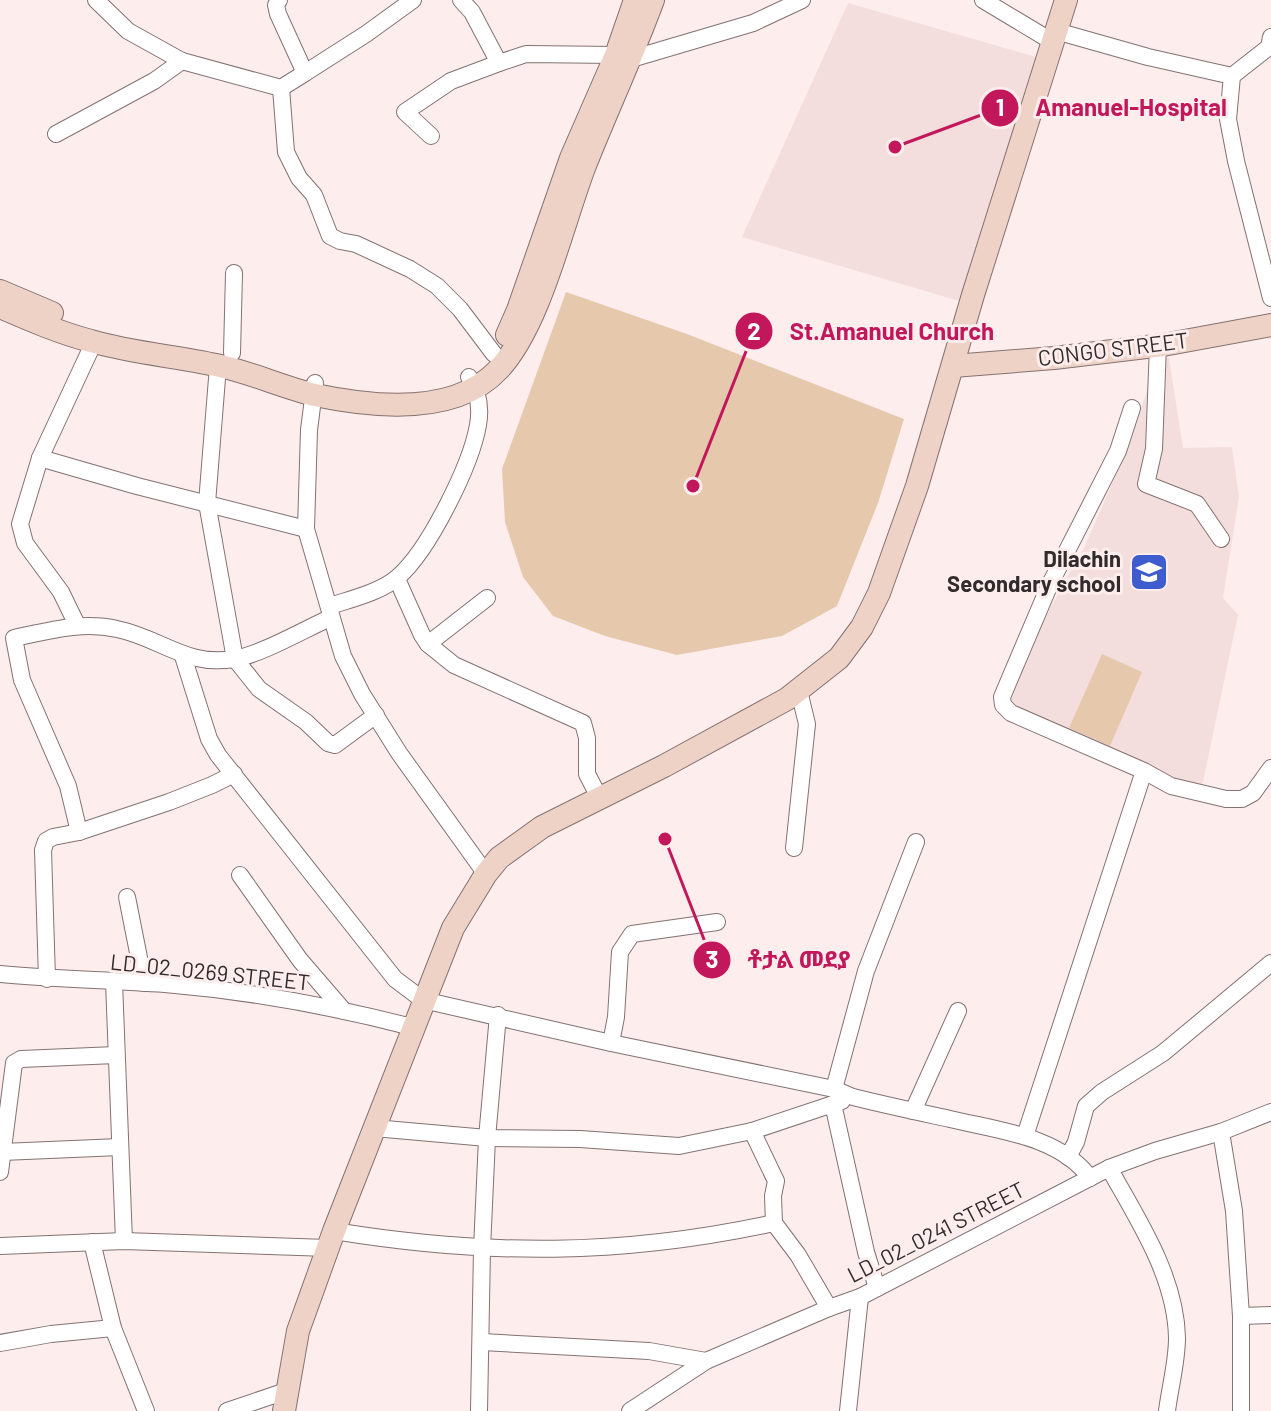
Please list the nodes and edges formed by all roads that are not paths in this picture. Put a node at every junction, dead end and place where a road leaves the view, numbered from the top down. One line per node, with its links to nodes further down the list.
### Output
1 (96, 0): 13 (street)
2 (279, 0): 15 (street)
3 (413, 0): 15 (street)
4 (461, 0): 14 (street)
5 (635, 0): 12 (main road)
6 (653, 0): 12 (main road)
7 (802, 0): 12 (street)
8 (983, 0): 10 (street)
9 (1066, 0): 10 (main road)
10 (1055, 36): 16 (street); 29 (main road)
11 (1270, 43): 16 (street)
12 (624, 57): 14 (street); 27 (main road); 30 (main road)
13 (182, 61): 17 (street); 18 (street)
14 (499, 63): 19 (street)
15 (305, 73): 17 (street)
16 (1232, 76): 22 (street)
17 (281, 88): 27 (street)
18 (56, 134)
19 (431, 136)
20 (234, 273): 28 (street)
21 (0, 291): 28 (main road)
22 (1271, 298)
23 (0, 307): 25 (main road)
24 (1271, 325): 26 (main road, CONGO STREET)
25 (94, 342): 28 (main road); 33 (street)
26 (1158, 345): 29 (main road, CONGO STREET); 36 (street)
27 (494, 354): 30 (main road)
28 (225, 360): 31 (main road); 34 (street)
29 (953, 366): 44 (main road)
30 (472, 382): 31 (main road); 37 (street)
31 (315, 389): 35 (street)
32 (1132, 408): 47 (street)
33 (40, 458): 34 (street); 40 (street)
34 (207, 503): 35 (street); 43 (street)
35 (306, 529): 39 (street)
36 (1221, 539)
37 (397, 579): 39 (street); 41 (street)
38 (487, 598): 41 (street)
39 (330, 612): 43 (street); 45 (street)
40 (77, 625): 42 (street); 50 (street)
41 (428, 644): 49 (street)
42 (183, 656): 43 (street); 48 (street)
43 (235, 659): 45 (street)
44 (799, 691): 49 (main road); 52 (street)
45 (376, 715): 53 (street)
46 (1271, 768): 47 (street)
47 (1144, 771): 75 (street)
48 (234, 774): 50 (street); 62 (street)
49 (600, 799): 53 (main road)
50 (79, 832): 59 (street)
51 (916, 842): 69 (street)
52 (794, 848)
53 (486, 874): 62 (main road)
54 (240, 875): 63 (street)
55 (127, 897): 61 (street)
56 (717, 922): 67 (street)
57 (1271, 963): 79 (street)
58 (0, 974): 59 (street, LD_02_0269 STREET)
59 (47, 979): 60 (street, LD_02_0269 STREET)
60 (114, 982): 61 (street, LD_02_0269 STREET); 68 (street)
61 (144, 983): 63 (street, LD_02_0269 STREET)
62 (423, 1000): 65 (street); 66 (main road)
63 (344, 1011): 66 (street, LD_02_0269 STREET)
64 (958, 1011): 70 (street)
65 (498, 1015): 67 (street); 76 (street)
66 (412, 1027): 72 (main road)
67 (611, 1043): 69 (street)
68 (116, 1055): 77 (street); 78 (street)
69 (834, 1097): 70 (street); 73 (street); 89 (street)
70 (913, 1111): 75 (street)
71 (1271, 1112): 74 (street, LD_02_0241 STREET)
72 (374, 1128): 76 (street); 84 (main road)
73 (752, 1131): 76 (street); 83 (street)
74 (1221, 1132): 80 (street, LD_02_0241 STREET); 93 (street)
75 (1025, 1136): 79 (street)
76 (487, 1138): 88 (street)
77 (120, 1147): 78 (street); 85 (street)
78 (2, 1152): 81 (street)
79 (1068, 1157): 82 (street)
80 (1109, 1168): 82 (street, LD_02_0241 STREET); 104 (street)
81 (0, 1172)
82 (1090, 1178): 89 (street, LD_02_0241 STREET)
83 (774, 1223): 88 (street); 91 (street)
84 (331, 1240): 85 (street); 88 (street); 98 (main road)
85 (124, 1241): 86 (street)
86 (92, 1242): 87 (street); 94 (street)
87 (0, 1246)
88 (482, 1249): 95 (street)
89 (877, 1288): 90 (street, LD_02_0241 STREET)
90 (860, 1297): 91 (street, LD_02_0241 STREET); 103 (street)
91 (829, 1308): 97 (street, LD_02_0241 STREET)
92 (1271, 1315): 93 (street)
93 (1241, 1316): 105 (street)
94 (113, 1328): 96 (street); 99 (street)
95 (482, 1342): 97 (street); 101 (street)
96 (0, 1343)
97 (706, 1361): 102 (street, LD_02_0241 STREET)
98 (285, 1401): 100 (street)
99 (141, 1410)
100 (227, 1411)
101 (479, 1411)
102 (630, 1411)
103 (848, 1411)
104 (1167, 1411)
105 (1241, 1411)

